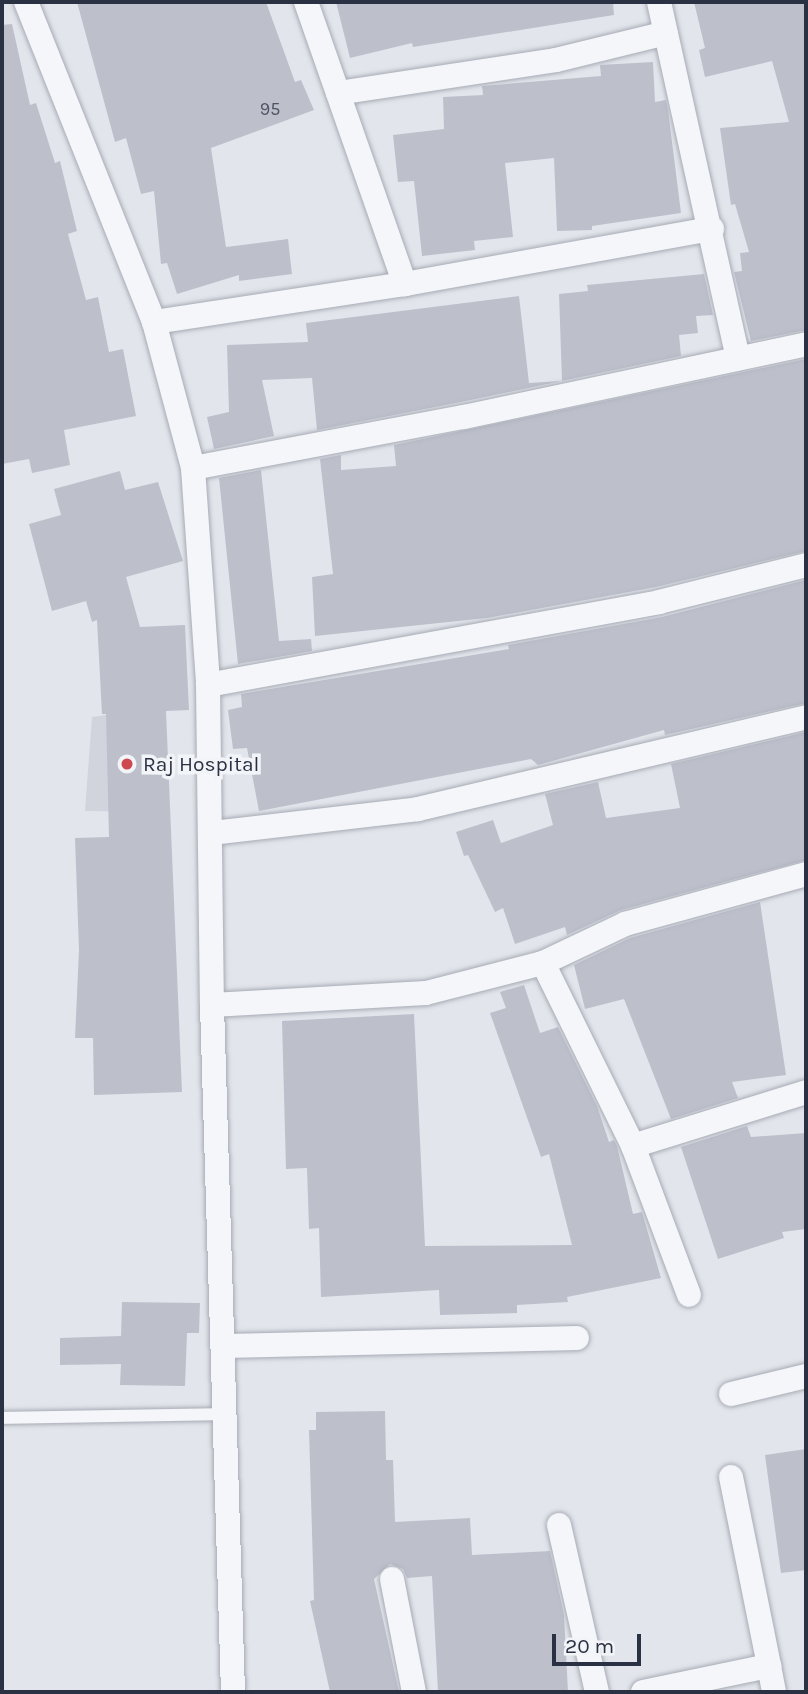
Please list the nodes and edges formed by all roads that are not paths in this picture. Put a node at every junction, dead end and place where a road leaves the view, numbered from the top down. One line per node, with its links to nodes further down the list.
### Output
1 (26, 2): 8 (street)
2 (306, 2): 5 (street)
3 (659, 2): 4 (street)
4 (666, 33): 5 (street); 6 (street)
5 (338, 93): 7 (street)
6 (712, 229): 7 (street); 10 (street)
7 (405, 284): 8 (street)
8 (154, 322): 11 (street)
9 (806, 344): 10 (street)
10 (738, 358): 11 (street)
11 (193, 468): 13 (street)
12 (806, 565): 13 (street)
13 (208, 685): 15 (street)
14 (806, 717): 15 (street)
15 (212, 833): 18 (street)
16 (806, 874): 17 (street)
17 (543, 963): 18 (street); 20 (street)
18 (212, 1005): 23 (street)
19 (806, 1091): 20 (street)
20 (633, 1146): 21 (street)
21 (689, 1295)
22 (577, 1338): 23 (street)
23 (226, 1346): 26 (street)
24 (806, 1376): 25 (street)
25 (730, 1394)
26 (224, 1414): 27 (lane); 32 (street)
27 (2, 1418)
28 (730, 1477): 31 (street)
29 (559, 1525): 34 (street)
30 (392, 1579): 33 (street)
31 (769, 1666): 35 (street); 36 (street)
32 (233, 1692)
33 (414, 1692)
34 (597, 1692)
35 (643, 1692)
36 (774, 1692)

